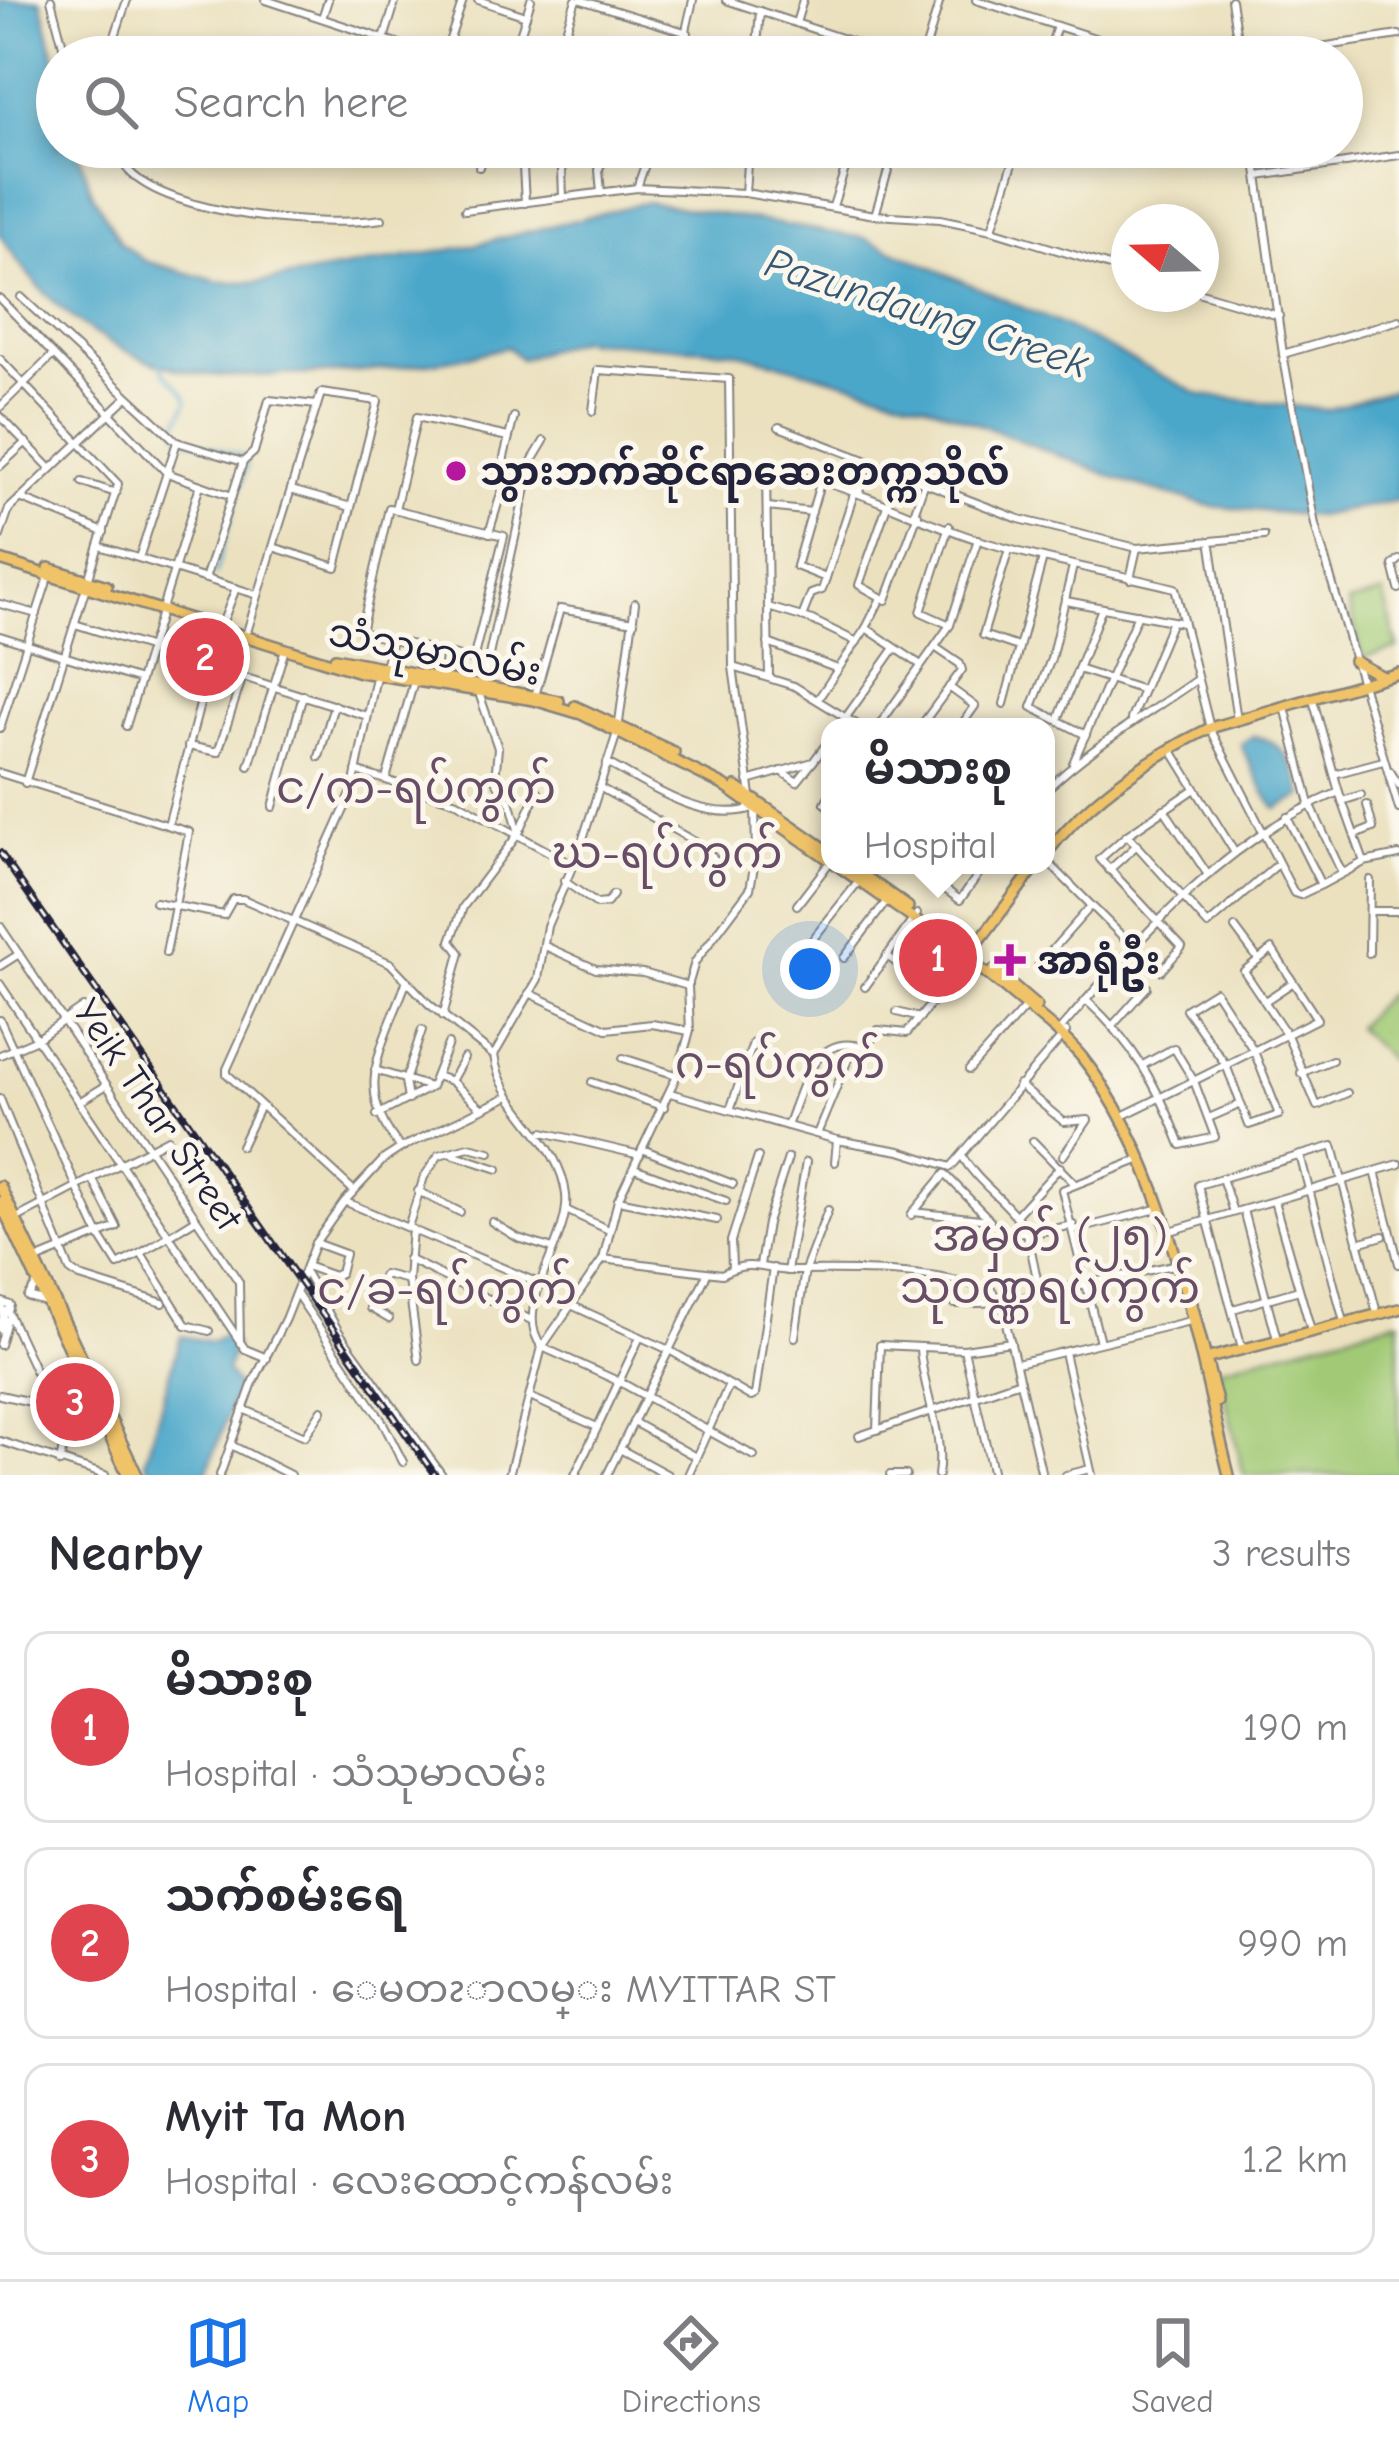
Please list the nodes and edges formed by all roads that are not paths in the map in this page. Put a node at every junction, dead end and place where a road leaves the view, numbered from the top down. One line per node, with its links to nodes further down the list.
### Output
1 (51, 0): 24 (street)
2 (127, 0): 25 (street)
3 (266, 0): 18 (street)
4 (328, 0): 18 (street)
5 (396, 0): 27 (street)
6 (463, 0): 28 (street)
7 (478, 0): 17 (street)
8 (531, 0): 17 (street)
9 (578, 0): 21 (street); 22 (street)
10 (693, 0): 21 (street)
11 (728, 0): 16 (street)
12 (803, 0): 19 (street)
13 (940, 0): 34 (street)
14 (976, 0): 20 (street)
15 (1231, 0): 37 (street)
16 (760, 11): 19 (street); 32 (street)
17 (526, 16): 29 (street)
18 (322, 18): 26 (street)
19 (796, 23): 33 (street)
20 (1057, 26): 35 (street); 36 (street)
21 (688, 33): 31 (street)
22 (565, 34): 30 (street)
23 (1399, 35): 38 (street)
24 (60, 36)
25 (115, 36)
26 (375, 36)
27 (385, 36)
28 (450, 36)
29 (520, 36)
30 (571, 36)
31 (687, 36)
32 (758, 36)
33 (832, 36)
34 (929, 36)
35 (1054, 36)
36 (1088, 36)
37 (1237, 36)
38 (1363, 40)
39 (1399, 155): 40 (street)
40 (1363, 160)
41 (127, 168): 61 (street)
42 (523, 168): 57 (street)
43 (563, 168): 56 (street)
44 (600, 168): 54 (street)
45 (644, 168): 53 (street)
46 (747, 168): 55 (street)
47 (845, 168): 58 (street)
48 (889, 168): 60 (street)
49 (1011, 168): 62 (street)
50 (1257, 168): 52 (street)
51 (1312, 168): 52 (street)
52 (1258, 176): 67 (street)
53 (638, 188): 54 (street); 55 (street)
54 (601, 193): 56 (street)
55 (745, 194): 58 (street)
56 (563, 197): 57 (street)
57 (525, 203): 59 (street)
58 (833, 206): 60 (street)
59 (465, 210)
60 (875, 214): 62 (street)
61 (382, 219)
62 (992, 230): 63 (street)
63 (1111, 266)
64 (21, 297): 73 (street)
65 (1219, 298): 67 (street)
66 (0, 299): 70 (street)
67 (1279, 316): 69 (street)
68 (1399, 320): 69 (street)
69 (1282, 354): 168 (street)
70 (53, 355): 72 (street); 77 (street)
71 (0, 359): 72 (street)
72 (24, 383): 75 (street); 85 (street)
73 (127, 397): 77 (street); 86 (street)
74 (317, 405): 90 (street); 100 (street); 106 (street)
75 (0, 411): 79 (street)
76 (593, 411): 94 (street)
77 (110, 413): 85 (street); 95 (street)
78 (514, 417): 82 (street)
79 (9, 425): 81 (street); 84 (street)
80 (779, 427): 89 (street)
81 (0, 434)
82 (508, 437): 108 (street); 113 (street)
83 (544, 441): 185 (street)
84 (26, 442): 88 (street); 92 (street)
85 (80, 442): 92 (street); 102 (street)
86 (177, 442): 90 (street); 95 (street)
87 (0, 452): 88 (street)
88 (8, 459): 91 (street)
89 (869, 461): 98 (street); 101 (street)
90 (243, 462): 103 (street)
91 (0, 466)
92 (51, 469): 104 (street)
93 (766, 470): 94 (street); 96 (street); 107 (street)
94 (730, 471): 169 (street)
95 (166, 473): 99 (street); 123 (street)
96 (821, 480): 101 (street); 109 (street)
97 (82, 482): 102 (street)
98 (925, 482): 110 (street); 120 (street)
99 (200, 484): 103 (street); 127 (street)
100 (291, 490): 106 (street); 119 (street)
101 (857, 492): 105 (street); 129 (street)
102 (116, 493): 112 (street)
103 (232, 496): 130 (street)
104 (20, 498): 112 (street); 114 (street)
105 (888, 502): 110 (street); 136 (street)
106 (351, 507): 119 (street)
107 (766, 507): 109 (street); 141 (street)
108 (395, 509): 113 (street); 155 (street)
109 (812, 512): 129 (street)
110 (916, 513): 111 (street); 136 (street)
111 (949, 526): 116 (street); 150 (street)
112 (104, 532): 118 (street)
113 (489, 532): 164 (street)
114 (0, 536)
115 (1264, 536): 117 (street)
116 (977, 539): 121 (street); 150 (street)
117 (1211, 544): 120 (street); 203 (street)
118 (99, 546): 123 (street); 132 (street)
119 (273, 547): 135 (street)
120 (1137, 548): 131 (street)
121 (1009, 549): 124 (street); 162 (street)
122 (0, 557): 128 (main road, သံသုမာလမ်း)
123 (139, 558): 127 (street)
124 (1043, 558): 126 (street); 162 (street)
125 (1396, 563): 134 (street)
126 (1073, 566): 131 (street); 137 (street)
127 (174, 569): 130 (street); 140 (street)
128 (50, 572): 132 (main road, သံသုမာလမ်း); 143 (street)
129 (826, 578): 145 (street)
130 (205, 579): 133 (street)
131 (1130, 579): 148 (street)
132 (87, 583): 140 (main road, သံသုမာလမ်း); 149 (street)
133 (236, 588): 135 (street); 151 (street)
134 (1399, 589)
135 (258, 596): 153 (street)
136 (885, 598): 152 (street)
137 (1066, 601): 142 (street); 200 (street)
138 (0, 604): 143 (street)
139 (635, 604): 147 (street)
140 (162, 607): 151 (main road, သံသုမာလမ်း); 159 (street)
141 (768, 607): 145 (street); 157 (street)
142 (1102, 608): 144 (street); 170 (street)
143 (37, 614): 158 (street)
144 (1138, 614): 146 (street); 180 (street)
145 (802, 616): 156 (street)
146 (1172, 620): 148 (street); 187 (street)
147 (634, 622): 189 (street); 206 (street)
148 (1183, 622): 181 (street)
149 (74, 624): 159 (street); 165 (street)
150 (950, 625): 161 (street)
151 (221, 627): 153 (main road, သံသုမာလမ်း); 160 (main road, သံသုမာလမ်း); 167 (street)
152 (866, 628): 156 (street); 163 (street)
153 (247, 632): 160 (main road, သံသုမာလမ်း)
154 (0, 636): 158 (street)
155 (392, 640): 164 (street); 172 (street)
156 (857, 642): 171 (street)
157 (768, 643): 171 (street); 177 (street)
158 (27, 644): 165 (street); 207 (street)
159 (149, 647): 167 (street); 179 (street)
160 (285, 647): 172 (main road, သံသုမာလမ်း); 183 (street)
161 (935, 647): 166 (street); 184 (street)
162 (1019, 647): 192 (street)
163 (895, 648): 166 (street); 196 (street)
164 (437, 651): 176 (street)
165 (65, 656): 179 (street); 226 (street)
166 (921, 665): 197 (street)
167 (210, 666): 174 (street); 210 (street)
168 (1356, 666): 178 (main road); 182 (street); 186 (main road)
169 (733, 667): 177 (street); 224 (street)
170 (1078, 668): 180 (street); 202 (street)
171 (838, 669): 191 (street)
172 (379, 671): 175 (main road, သံသုမာလမ်း); 195 (street)
173 (1399, 673): 178 (main road)
174 (243, 676): 183 (street); 210 (street)
175 (415, 677): 176 (main road, သံသုမာလမ်း); 185 (main road, သံသုမာလမ်း); 223 (street)
176 (435, 677): 185 (main road, သံသုမာလမ်း)
177 (769, 677): 191 (street)
178 (1383, 677): 182 (main road)
179 (140, 680): 205 (street)
180 (1111, 680): 187 (street); 209 (street)
181 (1196, 680): 204 (street); 208 (street)
182 (1361, 683): 186 (main road); 214 (street)
183 (273, 686): 188 (street); 218 (street)
184 (949, 686): 198 (street); 199 (street)
185 (481, 687): 189 (main road, သံသုမာလမ်း); 242 (street)
186 (1347, 687): 190 (main road)
187 (1143, 689): 204 (street)
188 (303, 695): 193 (street); 236 (street)
189 (535, 696): 206 (main road, သံသုမာလမ်း)
190 (1312, 697): 194 (main road); 222 (street)
191 (818, 699): 196 (street)
192 (1004, 704)
193 (334, 705): 195 (street); 213 (street)
194 (1285, 705): 203 (main road); 234 (street)
195 (367, 716): 219 (street)
196 (846, 717)
197 (884, 718)
198 (926, 718)
199 (966, 718)
200 (1054, 718)
201 (1055, 718): 202 (street)
202 (1058, 720): 209 (street)
203 (1237, 720): 208 (main road)
204 (1130, 722): 217 (street)
205 (126, 725)
206 (619, 727): 216 (street); 233 (main road, သံသုမာလမ်း)
207 (0, 728)
208 (1210, 728): 211 (main road); 241 (street)
209 (1086, 735): 217 (street)
210 (188, 746): 240 (street)
211 (1171, 749): 229 (street); 245 (main road)
212 (821, 751): 215 (street)
213 (319, 757)
214 (1384, 761): 222 (street); 227 (street); 238 (street)
215 (813, 762): 220 (street); 220 (street)
216 (607, 763): 228 (street); 233 (street)
217 (1073, 763): 225 (street)
218 (249, 766)
219 (356, 771): 223 (street); 278 (street)
220 (781, 771): 224 (street)
221 (0, 773): 226 (street)
222 (1334, 774): 232 (street)
223 (386, 778): 242 (street)
224 (748, 781): 233 (street)
225 (1055, 781)
226 (25, 783): 240 (street)
227 (1399, 785)
228 (599, 787): 251 (street); 253 (street)
229 (1195, 789): 237 (street); 248 (street)
230 (538, 791): 242 (street)
231 (1361, 795): 232 (street)
232 (1341, 797): 234 (street); 244 (street)
233 (753, 802): 247 (main road, သံသုမာလမ်း); 298 (street)
234 (1310, 804): 239 (street); 256 (street)
235 (1367, 805): 244 (street)
236 (273, 807)
237 (1164, 809): 243 (street); 263 (street)
238 (1399, 809)
239 (1287, 817): 241 (street); 267 (street)
240 (169, 825): 273 (street)
241 (1262, 831): 248 (street); 252 (street)
242 (519, 832): 251 (street); 308 (street)
243 (1127, 835): 246 (street); 255 (street)
244 (1355, 835): 250 (street)
245 (1055, 844)
246 (1137, 845): 255 (street); 269 (street)
247 (821, 852)
248 (1234, 853): 263 (street)
249 (1399, 855): 250 (street)
250 (1364, 862): 256 (street)
251 (572, 864): 266 (street)
252 (1278, 864): 267 (street); 269 (street)
253 (720, 866)
254 (1055, 867): 274 (street)
255 (1108, 870): 279 (street)
256 (1342, 873): 267 (street)
257 (821, 874): 272 (street)
258 (855, 874): 264 (main road, သံသုမာလမ်း)
259 (857, 874): 264 (main road, သံသုမာလမ်း)
260 (938, 874): 261 (street)
261 (979, 874)
262 (1030, 874): 288 (main road)
263 (1208, 875): 269 (street)
264 (861, 878): 270 (main road, သံသုမာလမ်း); 282 (street)
265 (1370, 880): 275 (street)
266 (564, 881): 268 (street); 283 (street)
267 (1321, 884)
268 (613, 895)
269 (1183, 897): 279 (street)
270 (890, 898): 277 (main road, သံသုမာလမ်း); 290 (street)
271 (155, 902): 273 (street)
272 (797, 904)
273 (174, 906): 278 (street); 285 (street)
274 (1091, 906): 284 (street); 293 (street)
275 (1370, 911): 276 (street); 286 (street)
276 (1399, 911)
277 (915, 916): 288 (main road, သံသုမာလမ်း); 289 (street)
278 (297, 922): 295 (street); 349 (street)
279 (1156, 922): 284 (street); 294 (street)
280 (0, 926): 287 (street, Yeik Thar Street)
281 (1235, 928): 291 (street)
282 (808, 944)
283 (545, 946): 298 (street); 301 (street)
284 (1132, 946): 303 (street)
285 (166, 953)
286 (1369, 953)
287 (19, 954): 292 (street); 311 (street, Yeik Thar Street)
288 (969, 955): 302 (street); 305 (main road, သံသုမာလမ်း)
289 (887, 956): 299 (street); 302 (street)
290 (844, 958)
291 (1258, 959): 296 (street); 304 (street)
292 (0, 966)
293 (1038, 966)
294 (1162, 971)
295 (407, 980): 308 (street); 330 (street)
296 (1293, 982): 304 (street); 316 (street)
297 (0, 984): 317 (street)
298 (688, 986): 314 (street)
299 (865, 987)
300 (1148, 987): 312 (street)
301 (529, 992): 314 (street); 324 (street)
302 (940, 995): 309 (street)
303 (1086, 1000): 312 (street); 315 (street)
304 (1265, 1000): 316 (street)
305 (1029, 1004): 315 (main road, သံသုမာလမ်း); 331 (street)
306 (83, 1007): 311 (street)
307 (896, 1012): 309 (street)
308 (443, 1016): 324 (street)
309 (920, 1018): 320 (street)
310 (0, 1020): 321 (street)
311 (64, 1020): 317 (street); 339 (street, Yeik Thar Street)
312 (1113, 1025): 328 (street)
313 (422, 1030): 335 (street)
314 (690, 1031): 334 (street)
315 (1062, 1032): 340 (street); 355 (main road, သံသုမာလမ်း)
316 (1287, 1035): 322 (street); 332 (street)
317 (37, 1039): 321 (street); 348 (street)
318 (753, 1043): 353 (street)
319 (448, 1044): 333 (street)
320 (854, 1046): 357 (street); 359 (street)
321 (13, 1049): 323 (street); 388 (street)
322 (1254, 1051): 329 (street); 329 (street); 350 (street)
323 (0, 1055)
324 (494, 1055): 344 (street)
325 (464, 1058): 336 (street)
326 (622, 1058): 334 (street)
327 (1333, 1060): 332 (street)
328 (1143, 1065): 338 (street); 345 (street)
329 (1226, 1065): 338 (street); 350 (street)
330 (375, 1070): 335 (street); 354 (street)
331 (969, 1070)
332 (1301, 1073): 343 (street)
333 (436, 1076): 336 (street); 341 (street)
334 (677, 1076): 342 (street)
335 (405, 1081): 341 (street); 347 (street)
336 (451, 1081): 352 (street)
337 (592, 1082): 351 (street)
338 (1194, 1082): 345 (street); 356 (street)
339 (107, 1084): 348 (street); 365 (street, Yeik Thar Street)
340 (1018, 1085): 369 (street); 370 (street)
341 (431, 1087): 347 (street)
342 (670, 1093): 351 (street); 353 (street)
343 (1347, 1094)
344 (509, 1096): 352 (street); 358 (street)
345 (1162, 1097): 355 (street); 356 (street)
346 (0, 1099): 398 (street)
347 (408, 1100): 354 (street)
348 (79, 1102): 378 (street)
349 (260, 1105): 363 (street); 390 (street)
350 (1241, 1105): 356 (street)
351 (664, 1107): 368 (street)
352 (481, 1108): 364 (street)
353 (730, 1110): 357 (street)
354 (377, 1115): 364 (street)
355 (1121, 1117): 374 (main road, သံသုမာလမ်း)
356 (1209, 1118)
357 (788, 1126): 359 (street)
358 (539, 1131): 368 (street); 400 (street)
359 (817, 1134): 361 (street)
360 (168, 1139): 365 (street)
361 (837, 1140): 376 (street); 382 (street)
362 (1033, 1142): 379 (street)
363 (241, 1146)
364 (401, 1148): 390 (street)
365 (150, 1149): 378 (street); 405 (street, Yeik Thar Street)
366 (446, 1151): 367 (street); 381 (street); 391 (street)
367 (490, 1152)
368 (641, 1152): 380 (street); 387 (street)
369 (962, 1156): 382 (street); 404 (street)
370 (1064, 1156)
371 (1300, 1156): 384 (street); 386 (street); 392 (street)
372 (758, 1157): 433 (street)
373 (788, 1158): 431 (street)
374 (1142, 1159): 389 (street); 399 (main road, သံသုမာလမ်း)
375 (806, 1162): 436 (street)
376 (835, 1162)
377 (1399, 1164): 383 (street)
378 (120, 1165): 385 (street); 417 (street)
379 (1060, 1167): 389 (street); 404 (street)
380 (634, 1168): 394 (street); 397 (street)
381 (498, 1169)
382 (948, 1170): 382 (street)
383 (1376, 1171): 386 (street); 430 (street)
384 (1222, 1178): 402 (street); 408 (street)
385 (92, 1179): 388 (street); 416 (street)
386 (1341, 1180): 392 (street); 422 (street)
387 (734, 1184)
388 (77, 1186): 398 (street); 416 (street)
389 (1070, 1186): 411 (street)
390 (350, 1188): 396 (street)
391 (418, 1191): 403 (street); 410 (street)
392 (1308, 1191): 395 (street); 459 (street)
393 (1, 1192): 406 (main road)
394 (618, 1200): 407 (street); 412 (street)
395 (1274, 1200): 402 (street); 442 (street)
396 (344, 1202): 410 (street); 421 (street)
397 (727, 1202)
398 (44, 1204): 406 (street); 424 (street)
399 (1162, 1208): 411 (street); 414 (main road, သံသုမာလမ်း)
400 (566, 1210): 412 (street); 423 (street)
401 (828, 1210): 435 (street)
402 (1238, 1211): 408 (street); 446 (street)
403 (460, 1212)
404 (1016, 1214): 415 (street)
405 (196, 1219): 417 (street); 468 (street, Yeik Thar Street)
406 (12, 1220): 413 (main road)
407 (717, 1220)
408 (1209, 1220): 414 (street); 453 (street)
409 (492, 1222): 423 (street)
410 (410, 1228): 426 (street); 441 (street)
411 (1073, 1228): 415 (street); 440 (street)
412 (609, 1230): 427 (street)
413 (18, 1231): 420 (street); 428 (main road); 439 (main road)
414 (1170, 1231): 429 (main road, သံသုမာလမ်း)
415 (1027, 1234): 418 (street); 444 (street)
416 (99, 1235): 424 (street); 425 (street)
417 (167, 1237): 425 (street); 468 (street)
418 (986, 1237)
419 (1383, 1237): 422 (street)
420 (0, 1239)
421 (315, 1243): 432 (street); 432 (street)
422 (1358, 1244): 455 (street)
423 (553, 1249): 441 (street)
424 (63, 1250): 428 (street); 449 (street)
425 (140, 1253): 462 (street)
426 (408, 1259): 438 (street); 457 (street)
427 (603, 1259): 437 (street); 451 (street)
428 (36, 1260): 439 (main road)
429 (1179, 1263): 440 (street); 458 (main road, သံသုမာလမ်း)
430 (1399, 1264)
431 (760, 1265): 433 (street); 434 (street)
432 (305, 1268): 443 (street); 509 (street)
433 (732, 1268): 437 (street)
434 (772, 1268): 436 (street); 483 (street)
435 (805, 1270): 436 (street); 448 (street); 464 (street)
436 (787, 1271)
437 (707, 1273): 474 (street)
438 (407, 1280): 456 (street); 478 (street)
439 (42, 1282): 445 (street); 447 (main road)
440 (1086, 1283): 444 (street); 467 (street)
441 (541, 1284): 457 (street)
442 (1299, 1290): 446 (street); 461 (street)
443 (296, 1293): 476 (street); 502 (street)
444 (1040, 1293): 448 (street)
445 (28, 1297): 447 (street); 452 (street)
446 (1267, 1299): 453 (street); 465 (street)
447 (51, 1302): 506 (main road)
448 (1001, 1302): 450 (street); 466 (street)
449 (163, 1303)
450 (955, 1304)
451 (571, 1305): 463 (street); 470 (street)
452 (4, 1307): 460 (street); 469 (street); 488 (street)
453 (1232, 1309): 472 (street)
454 (1399, 1309): 455 (main road)
455 (1378, 1314): 459 (main road)
456 (389, 1318)
457 (531, 1320): 470 (street)
458 (1193, 1320): 467 (street); 477 (main road, သံသုမာလမ်း)
459 (1344, 1322): 461 (main road)
460 (0, 1329)
461 (1310, 1330): 465 (main road)
462 (208, 1331)
463 (640, 1337): 474 (street); 481 (street)
464 (795, 1337)
465 (1277, 1339): 472 (main road)
466 (1011, 1342): 473 (street); 479 (street)
467 (1100, 1342): 475 (street)
468 (241, 1343): 476 (street)
469 (0, 1345)
470 (542, 1347): 481 (street); 485 (street)
471 (920, 1348): 473 (street); 491 (street); 494 (street)
472 (1242, 1348): 477 (main road)
473 (964, 1349): 487 (street)
474 (669, 1350): 483 (street); 486 (street)
475 (1064, 1352): 479 (street); 504 (street)
476 (267, 1358): 489 (street)
477 (1203, 1359): 521 (main road, သံသုမာလမ်း)
478 (419, 1360)
479 (1017, 1363): 480 (street)
480 (1021, 1381): 487 (street); 519 (street)
481 (620, 1382): 486 (street); 493 (street)
482 (75, 1387): 488 (street)
483 (728, 1387): 495 (street)
484 (0, 1395): 488 (street)
485 (530, 1396): 493 (street); 510 (street)
486 (646, 1396): 492 (street); 495 (street)
487 (976, 1396): 491 (street); 518 (street)
488 (48, 1404): 503 (street)
489 (244, 1409): 490 (street); 498 (street)
490 (322, 1410)
491 (931, 1412): 494 (street); 517 (street)
492 (633, 1422): 499 (street); 501 (street)
493 (598, 1427): 511 (street)
494 (877, 1430): 496 (street)
495 (709, 1432): 500 (street); 501 (street)
496 (859, 1436)
497 (0, 1441): 503 (street)
498 (231, 1444): 507 (street); 508 (street)
499 (620, 1449): 512 (street); 513 (street)
500 (754, 1456)
501 (697, 1457): 514 (street)
502 (403, 1462)
503 (60, 1463): 505 (street)
504 (1091, 1472): 520 (street)
505 (105, 1475)
506 (133, 1475)
507 (220, 1475)
508 (290, 1475)
509 (442, 1475)
510 (509, 1475)
511 (575, 1475)
512 (607, 1475)
513 (668, 1475)
514 (688, 1475)
515 (890, 1475): 516 (street)
516 (906, 1475)
517 (938, 1475)
518 (993, 1475)
519 (1042, 1475)
520 (1066, 1475)
521 (1232, 1475)

